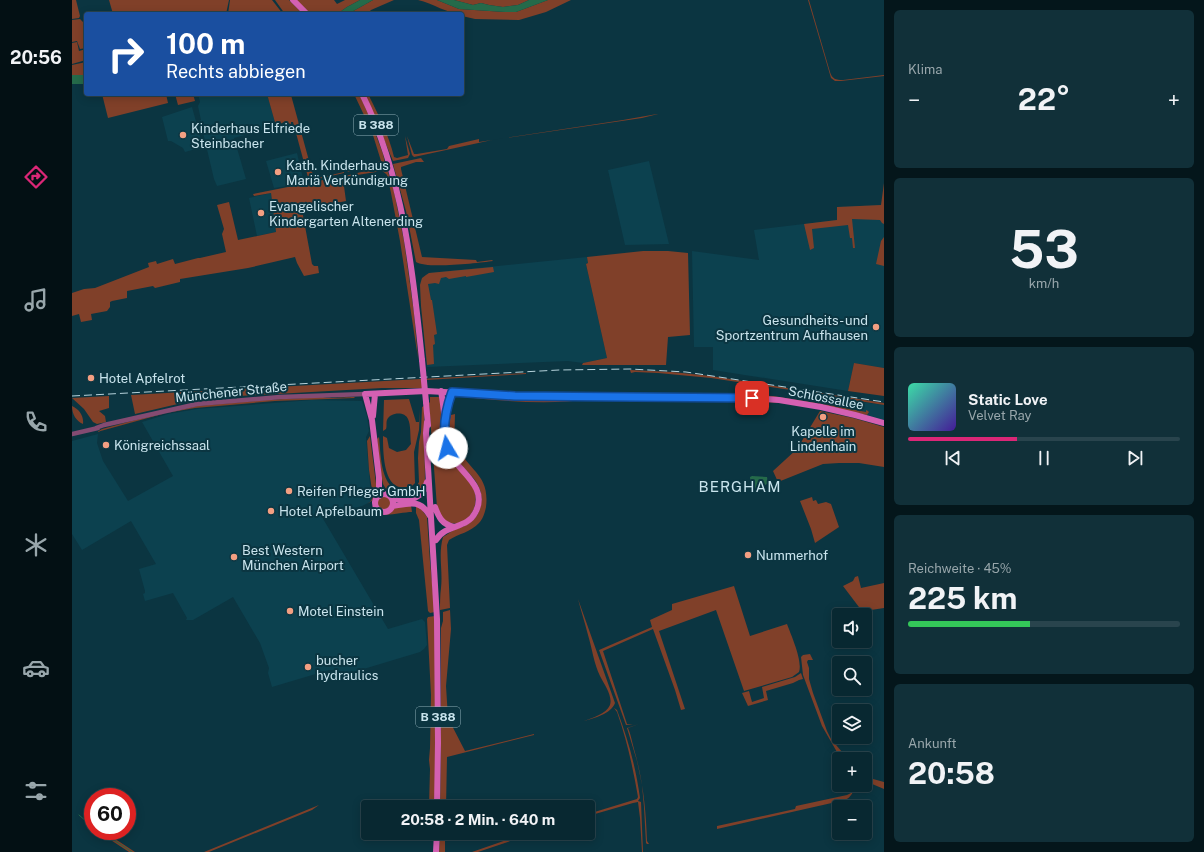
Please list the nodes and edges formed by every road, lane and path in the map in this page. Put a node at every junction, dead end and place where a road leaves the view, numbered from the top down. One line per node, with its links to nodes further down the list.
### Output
1 (293, 0): 2 (main road)
2 (305, 12)
3 (363, 96): 10 (main road, B 388, bridge)
4 (441, 392): 5 (main road, Schlossallee); 7 (main road, Schlossallee); 9 (main road)
5 (452, 392): 9 (main road); 11 (main road, Schlossallee)
6 (365, 394): 7 (main road, Schlossallee); 8 (main road); 12 (street, Münchener Straße)
7 (375, 394): 8 (main road)
8 (372, 420): 14 (main road)
9 (445, 421): 21 (main road)
10 (427, 422): 13 (main road, B 388); 19 (main road, B 388)
11 (884, 423)
12 (72, 434)
13 (429, 477): 17 (main road, B 388); 20 (main road, B 388)
14 (379, 478): 15 (main road); 16 (main road)
15 (386, 494): 16 (main road); 17 (main road)
16 (379, 496): 18 (main road)
17 (392, 499): 18 (main road)
18 (393, 506): 20 (main road)
19 (435, 507): 21 (main road, B 388); 22 (main road, B 388)
20 (431, 518): 23 (main road, B 388)
21 (454, 527): 22 (main road)
22 (436, 540): 23 (main road, B 388)
23 (436, 592): 24 (main road, B 388)
24 (437, 800)
25 (437, 840): 26 (main road)
26 (436, 852)

